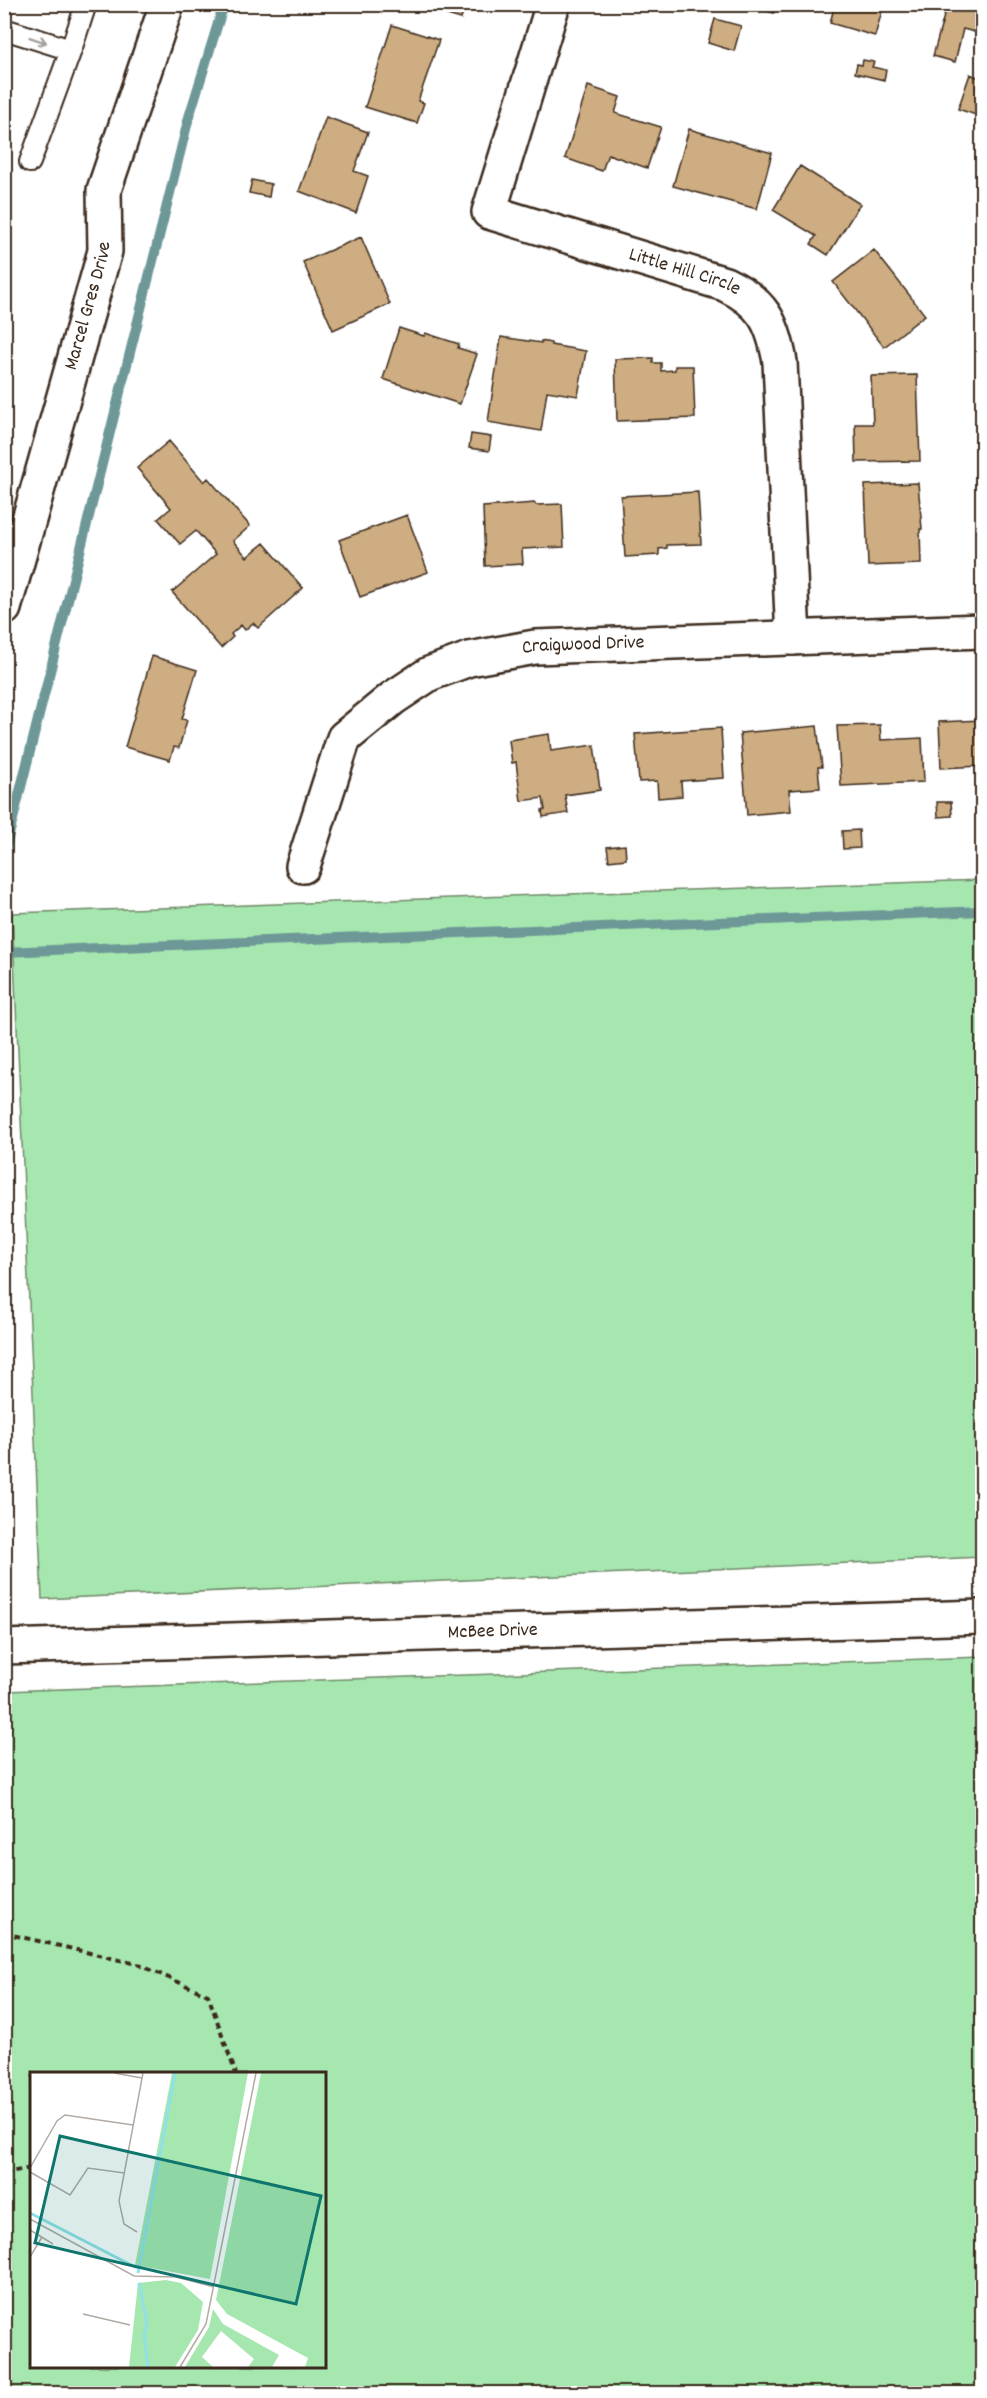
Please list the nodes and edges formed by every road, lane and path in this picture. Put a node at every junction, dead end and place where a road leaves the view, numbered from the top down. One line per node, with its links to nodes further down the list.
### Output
1 (86, 4): 5 (lane)
2 (167, 4): 7 (street, Marcel Gres Drive)
3 (553, 4): 9 (street, Little Hill Circle)
4 (4, 29): 5 (lane, one-way to 5)
5 (71, 50): 6 (lane)
6 (30, 162)
7 (4, 608)
8 (982, 631): 9 (street, Craigwood Drive)
9 (793, 638): 10 (street, Craigwood Drive)
10 (303, 867)
11 (982, 1617): 12 (street, McBee Drive)
12 (4, 1647)
13 (4, 1933): 14 (path)
14 (235, 2072)
15 (30, 2168): 16 (path)
16 (4, 2173)

